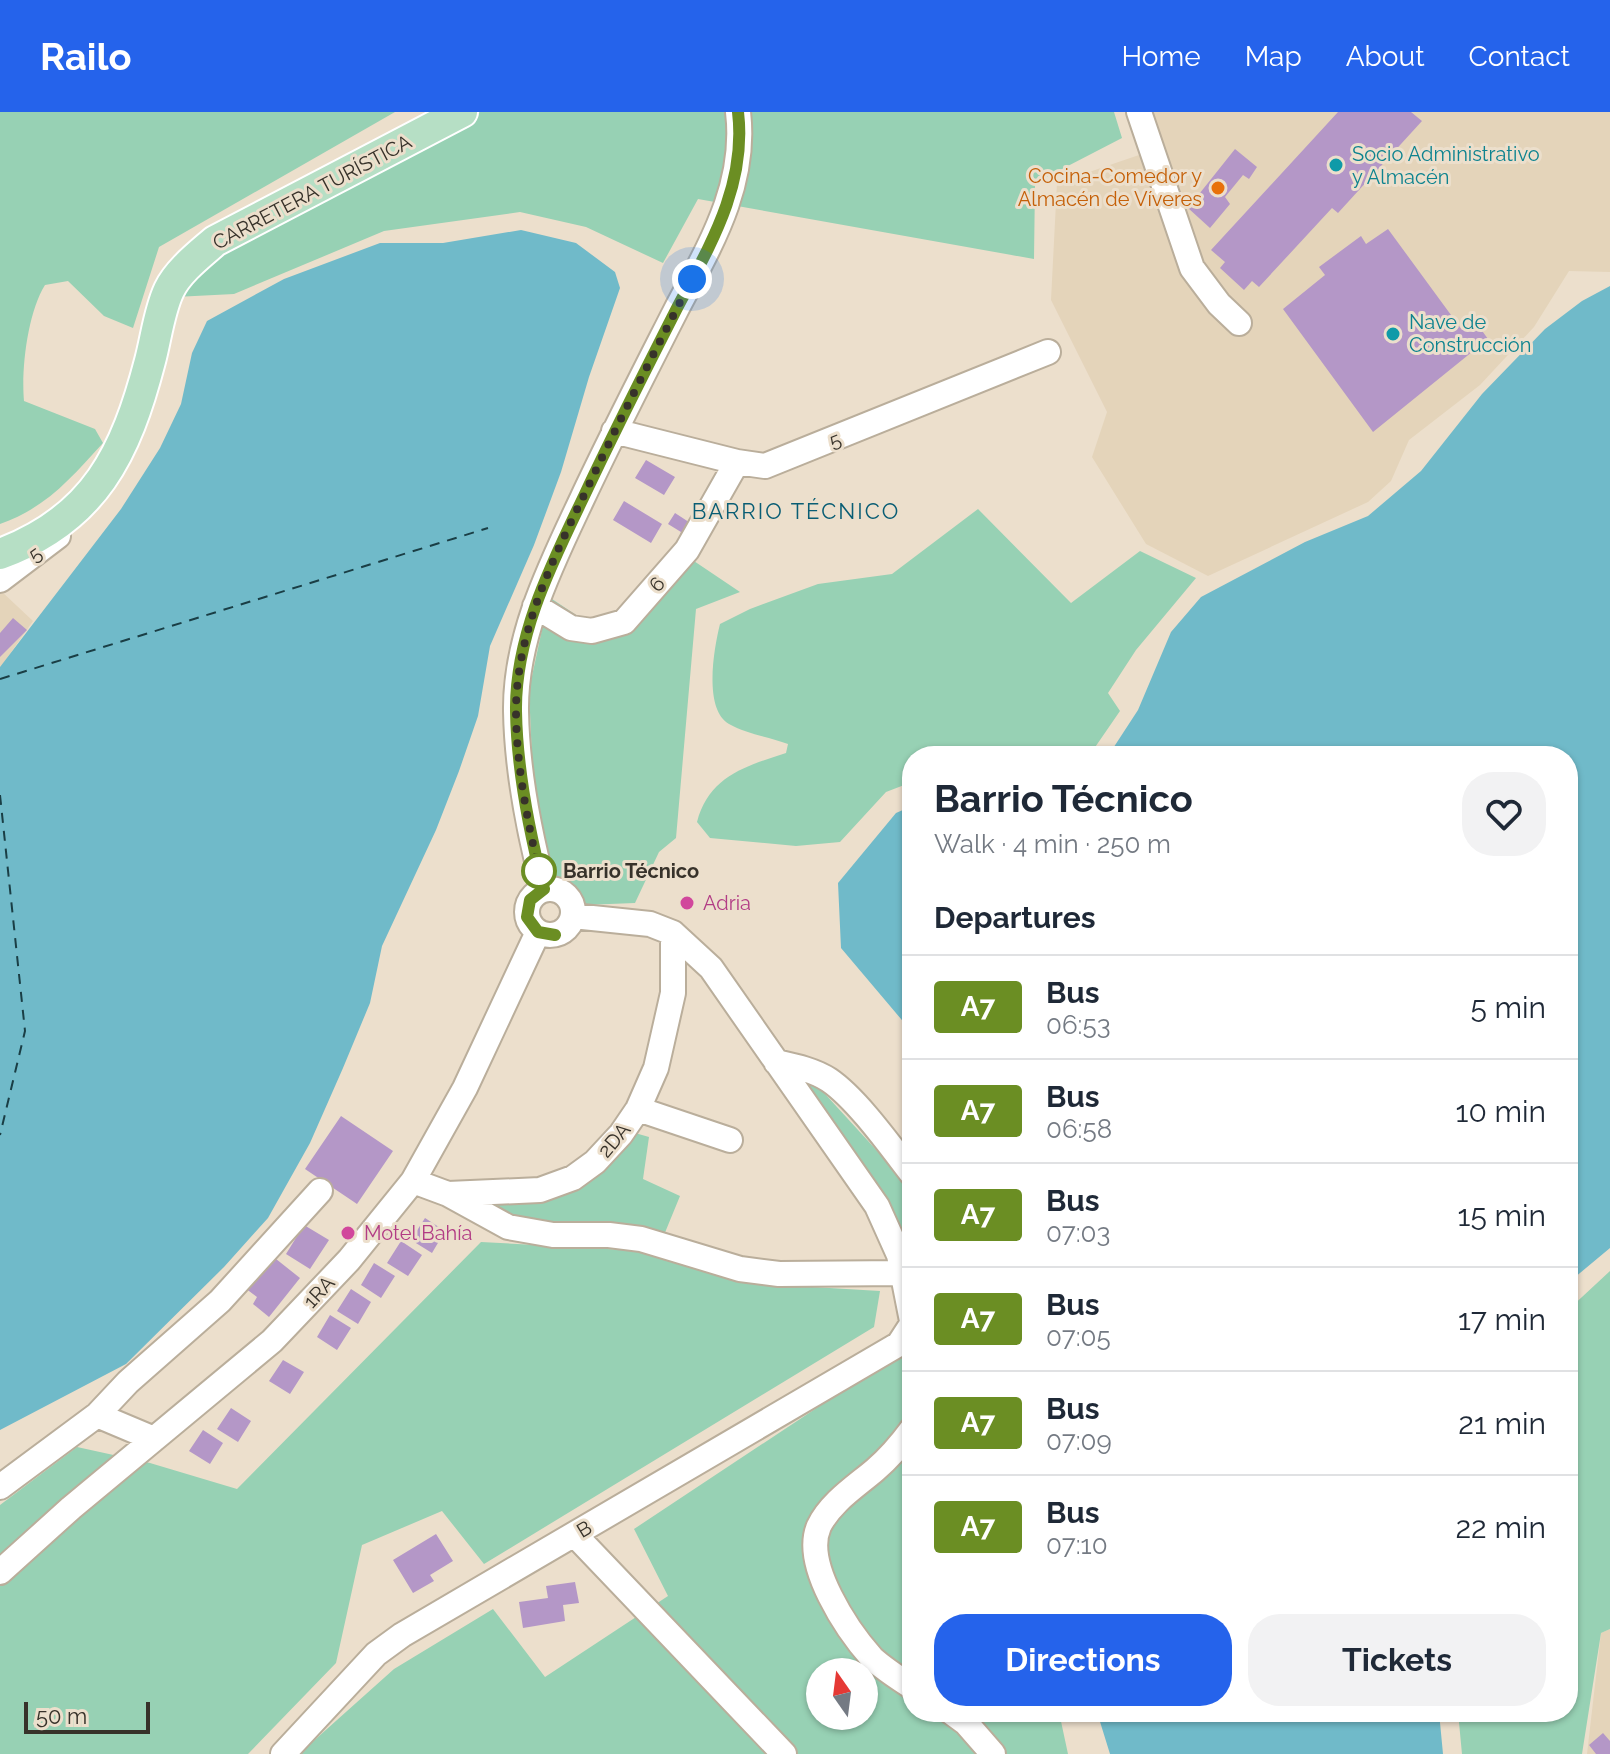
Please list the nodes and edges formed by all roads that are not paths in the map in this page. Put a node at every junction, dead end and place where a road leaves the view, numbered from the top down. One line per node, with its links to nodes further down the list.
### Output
1 (462, 112): 8 (main road, CARRETERA TURÍSTICA)
2 (738, 112): 6 (street)
3 (1139, 112): 4 (street)
4 (1239, 323)
5 (1048, 352): 7 (street, 5)
6 (614, 431): 7 (street, 5); 11 (street)
7 (737, 462): 11 (street, 6)
8 (59, 523): 9 (main road, CARRETERA TURÍSTICA); 10 (street, 5)
9 (0, 554)
10 (0, 580)
11 (535, 606): 12 (street)
12 (544, 889): 13 (street); 14 (street)
13 (573, 916): 14 (street); 15 (street)
14 (538, 932): 20 (street, 1RA)
15 (673, 933): 16 (street); 17 (street, 2DA)
16 (776, 1062): 19 (street); 23 (street)
17 (638, 1109): 18 (street); 22 (street, 2DA)
18 (730, 1140)
19 (902, 1161)
20 (413, 1181): 22 (street, 2DA); 27 (street, 1RA)
21 (320, 1191): 26 (street)
22 (448, 1194): 24 (street)
23 (902, 1268)
24 (902, 1273)
25 (902, 1340): 30 (street, B)
26 (97, 1415): 27 (street); 29 (street)
27 (154, 1439): 31 (street, 1RA)
28 (902, 1440): 32 (street)
29 (0, 1487)
30 (575, 1535): 34 (street, B); 35 (street)
31 (0, 1572)
32 (902, 1680)
33 (963, 1722): 36 (street)
34 (283, 1754)
35 (784, 1754)
36 (993, 1754)

